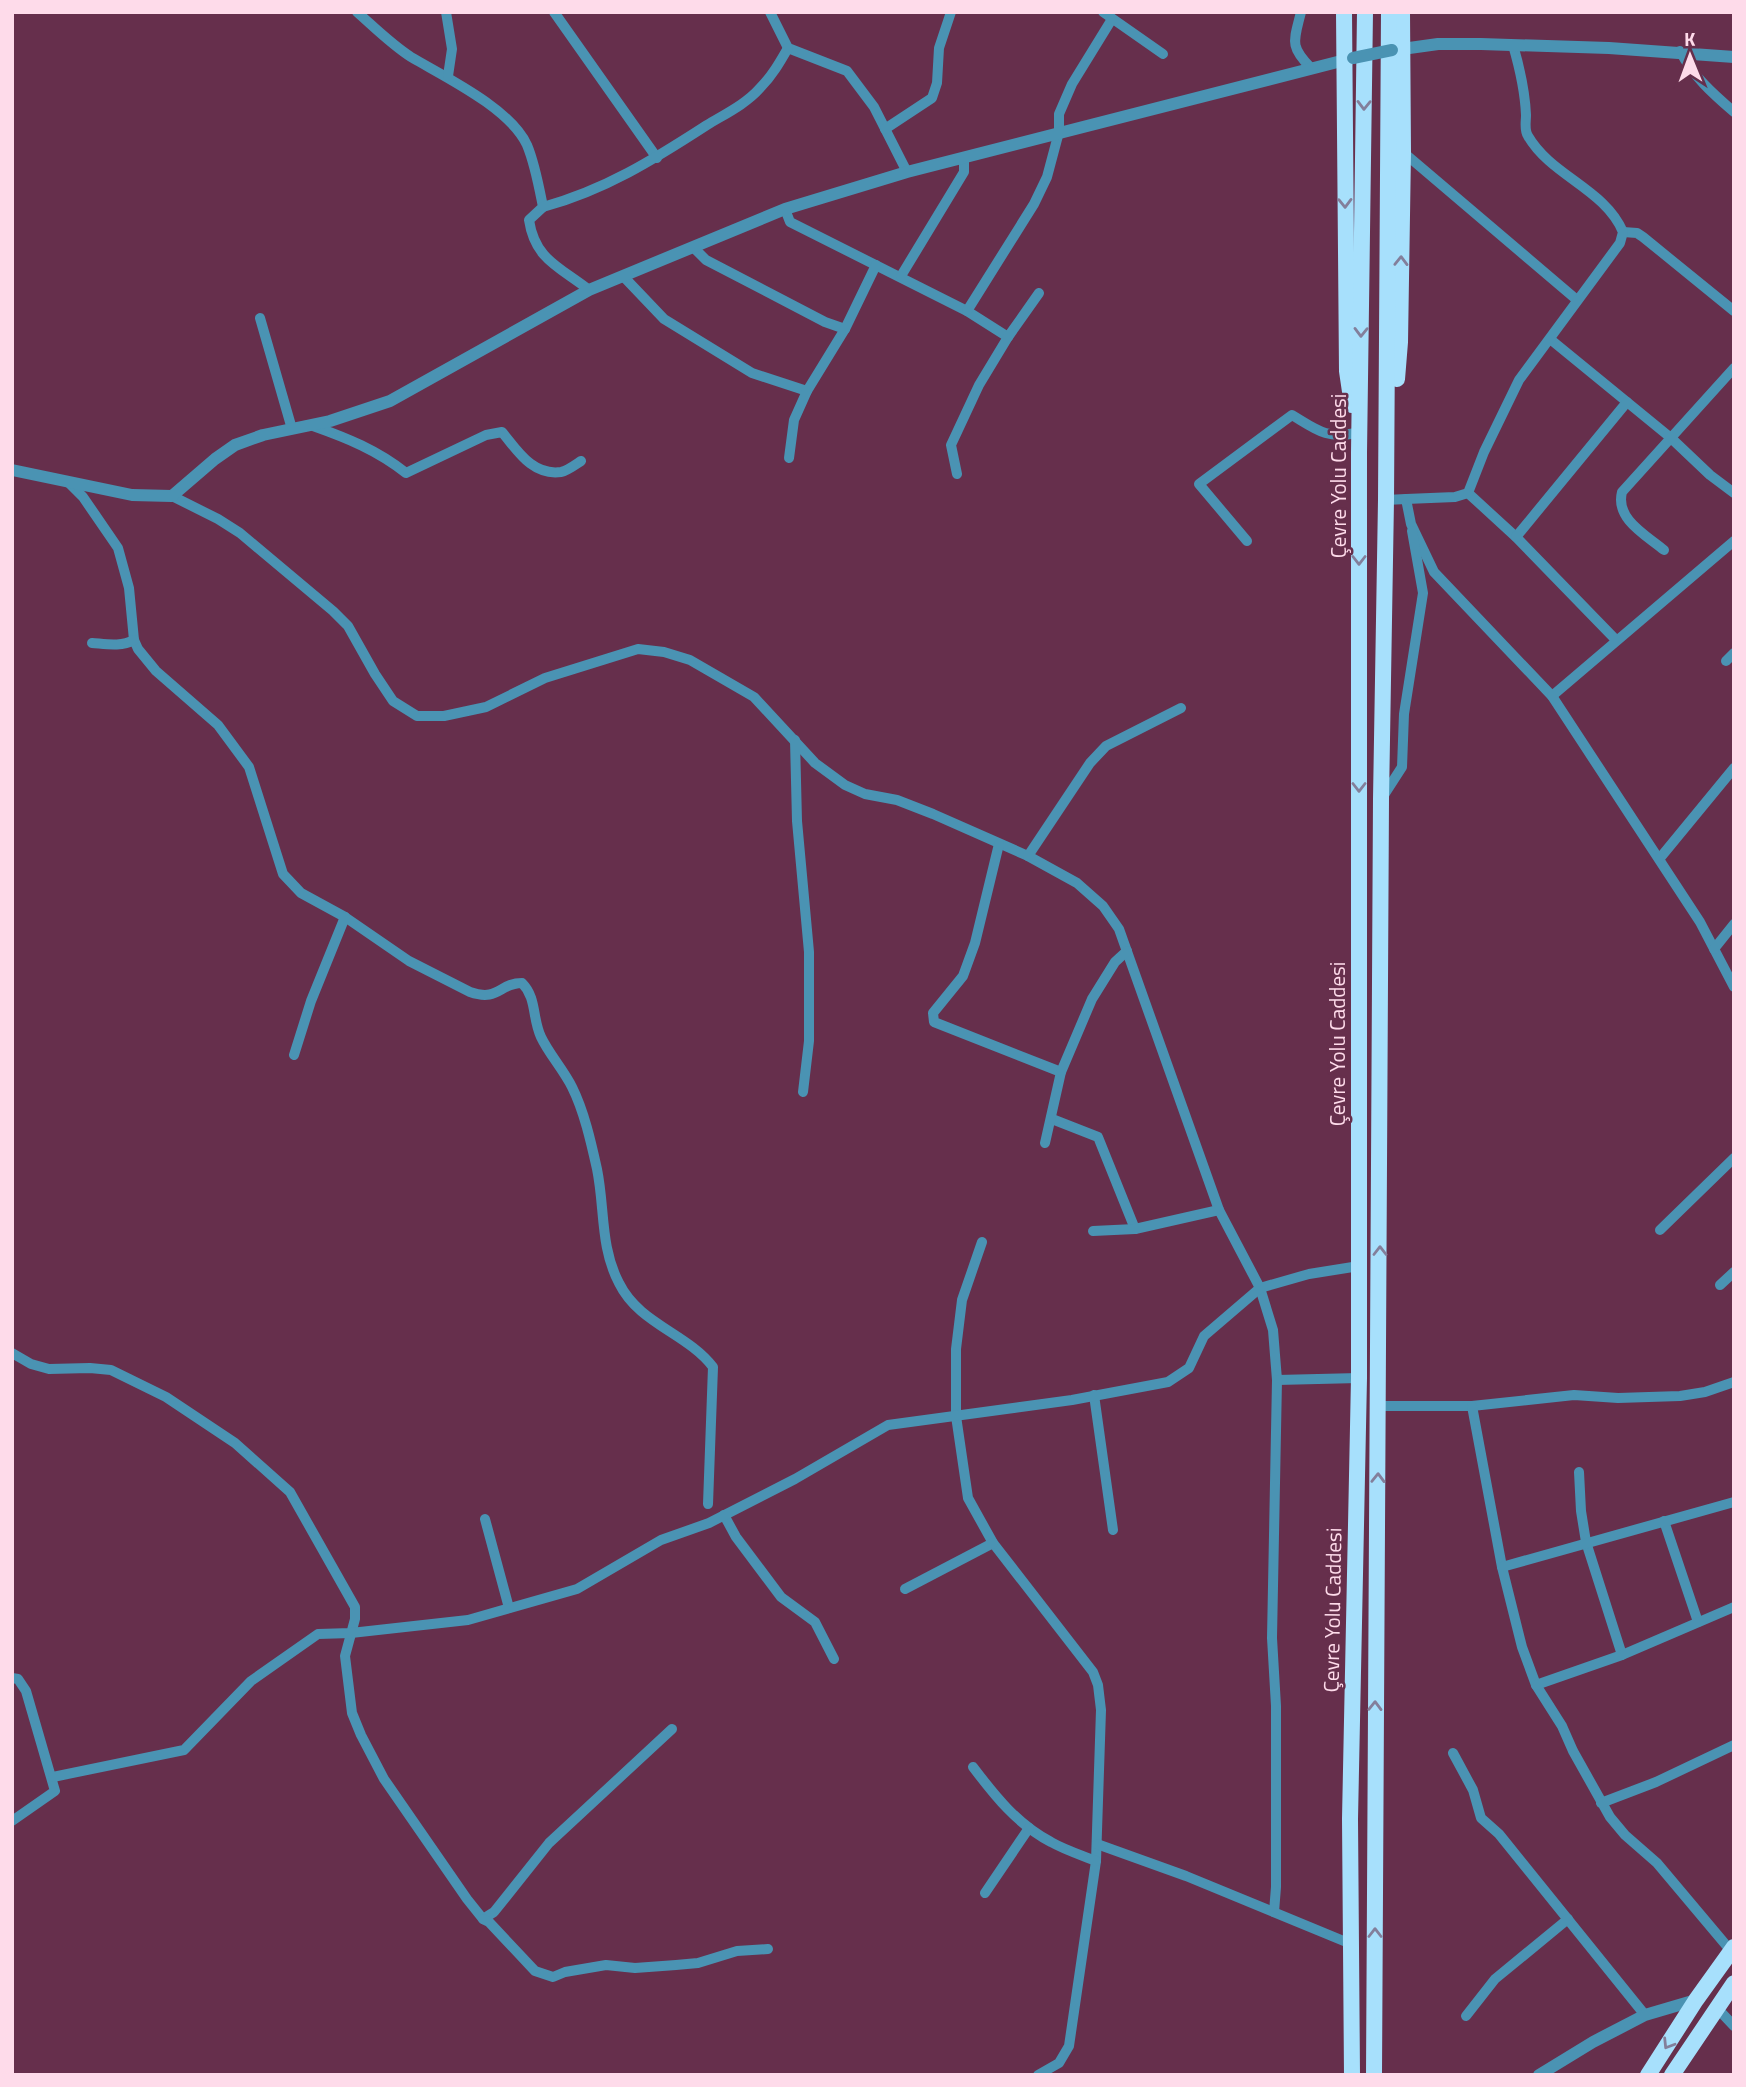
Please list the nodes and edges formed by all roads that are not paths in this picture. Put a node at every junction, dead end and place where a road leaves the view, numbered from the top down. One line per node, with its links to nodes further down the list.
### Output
1 (357, 12): 21 (street)
2 (446, 12): 21 (street)
3 (554, 12): 27 (street)
4 (771, 12): 14 (street)
5 (951, 12): 23 (street)
6 (1103, 12): 12 (street)
7 (1301, 12): 20 (street)
8 (1344, 12): 19 (highway)
9 (1365, 12): 52 (highway, Çevre Yolu Caddesi, one-way to 52)
10 (1390, 12): 62 (highway, Çevre Yolu Caddesi)
11 (1402, 12): 15 (highway)
12 (1112, 19): 17 (street); 24 (street)
13 (1513, 45): 15 (street); 16 (street); 31 (street)
14 (788, 48): 23 (street); 27 (street)
15 (1396, 49): 19 (street, bridge); 25 (highway)
16 (1679, 51): 18 (street); 22 (street)
17 (1163, 54)
18 (1734, 57)
19 (1348, 59): 20 (street); 50 (highway, one-way to 50)
20 (1311, 68): 24 (street)
21 (448, 76): 29 (street)
22 (1734, 112)
23 (885, 129): 28 (street)
24 (1059, 132): 26 (street); 39 (street)
25 (1403, 152): 38 (street); 62 (highway, one-way to 25)
26 (964, 157): 28 (street); 35 (street)
27 (657, 158): 29 (street)
28 (907, 172): 30 (street)
29 (543, 207): 36 (street)
30 (785, 209): 32 (street); 33 (street)
31 (1623, 232): 38 (street); 40 (street)
32 (693, 247): 34 (street); 42 (street)
33 (876, 265): 35 (street); 42 (street)
34 (623, 276): 36 (street); 46 (street)
35 (901, 276): 39 (street)
36 (589, 290): 48 (street)
37 (1039, 293): 43 (street)
38 (1577, 300): 44 (street)
39 (967, 311): 43 (street)
40 (1734, 311)
41 (260, 318): 49 (street)
42 (845, 329): 46 (street)
43 (1009, 337): 56 (street)
44 (1550, 339): 47 (street); 58 (street)
45 (1734, 368): 51 (street)
46 (807, 391): 53 (street)
47 (1628, 402): 51 (street); 64 (street)
48 (313, 426): 49 (street); 54 (street)
49 (292, 429): 60 (street)
50 (1356, 433): 52 (highway); 65 (street)
51 (1671, 438): 59 (street); 67 (street)
52 (1359, 453): 95 (highway, Çevre Yolu Caddesi, one-way to 95)
53 (789, 458)
54 (581, 461)
55 (12, 470): 57 (street)
56 (957, 474)
57 (70, 484): 60 (street); 68 (street)
58 (1468, 493): 61 (street); 64 (street)
59 (1734, 494)
60 (172, 496): 73 (street)
61 (1406, 499): 62 (street); 63 (street)
62 (1386, 500): 75 (highway, Çevre Yolu Caddesi)
63 (1411, 524): 71 (street); 75 (street)
64 (1516, 537): 69 (street)
65 (1247, 541)
66 (1734, 541): 69 (street)
67 (1664, 550)
68 (134, 640): 70 (street); 79 (street)
69 (1616, 640): 71 (street)
70 (92, 643)
71 (1552, 696): 78 (street)
72 (1181, 708): 77 (street)
73 (795, 740): 76 (street); 86 (street)
74 (1734, 768): 78 (street)
75 (1381, 799): 104 (highway, Çevre Yolu Caddesi, one-way to 75)
76 (999, 844): 77 (street); 85 (street)
77 (1027, 856): 82 (street)
78 (1660, 858): 81 (street)
79 (345, 917): 84 (street); 109 (street)
80 (1734, 925): 81 (street)
81 (1714, 949): 83 (street)
82 (1127, 951): 85 (street); 90 (street)
83 (1734, 987)
84 (294, 1055)
85 (1061, 1072): 87 (street)
86 (803, 1091)
87 (1052, 1119): 88 (street); 91 (street)
88 (1045, 1143)
89 (1734, 1158): 92 (street)
90 (1219, 1210): 91 (street); 98 (street)
91 (1135, 1229): 93 (street)
92 (1660, 1230)
93 (1093, 1231)
94 (982, 1242): 106 (street)
95 (1359, 1266): 98 (street); 100 (highway, Çevre Yolu Caddesi)
96 (1734, 1272): 97 (street)
97 (1720, 1285)
98 (1260, 1288): 101 (street); 103 (street)
99 (12, 1353): 121 (street)
100 (1359, 1378): 101 (street); 140 (highway, Çevre Yolu Caddesi)
101 (1278, 1380): 137 (street)
102 (1734, 1382): 105 (street)
103 (1094, 1395): 106 (street); 113 (street)
104 (1379, 1406): 105 (street); 143 (highway, Çevre Yolu Caddesi, one-way to 104)
105 (1472, 1406): 116 (street)
106 (956, 1416): 110 (street); 115 (street)
107 (1579, 1472): 114 (street)
108 (1734, 1502): 112 (street)
109 (708, 1504)
110 (724, 1516): 119 (street); 123 (street)
111 (485, 1519): 119 (street)
112 (1664, 1521): 114 (street); 120 (street)
113 (1113, 1530)
114 (1586, 1542): 116 (street); 122 (street)
115 (993, 1543): 117 (street); 134 (street)
116 (1502, 1567): 125 (street)
117 (905, 1589)
118 (1734, 1606): 120 (street)
119 (509, 1608): 121 (street)
120 (1698, 1622): 122 (street)
121 (351, 1633): 130 (street); 138 (street)
122 (1622, 1655): 125 (street)
123 (834, 1659)
124 (12, 1678): 130 (street)
125 (1536, 1685): 131 (street)
126 (673, 1729): 138 (street)
127 (1734, 1745): 131 (street)
128 (1453, 1753): 139 (street)
129 (974, 1766): 133 (street)
130 (53, 1777): 132 (street)
131 (1601, 1803): 142 (street)
132 (12, 1821)
133 (1029, 1828): 135 (street); 136 (street)
134 (1097, 1844): 135 (street); 137 (street)
135 (1096, 1861): 151 (street)
136 (985, 1893)
137 (1274, 1912): 140 (street)
138 (483, 1919): 141 (street)
139 (1568, 1919): 148 (street); 149 (street)
140 (1351, 1944): 145 (highway, Çevre Yolu Caddesi)
141 (768, 1949)
142 (1732, 1949): 146 (highway)
143 (1375, 1981): 154 (highway, Çevre Yolu Caddesi); 155 (highway)
144 (1734, 1983): 147 (highway)
145 (1352, 1990): 152 (highway); 153 (highway, Çevre Yolu Caddesi)
146 (1696, 2000): 148 (street); 157 (highway, one-way to 157)
147 (1717, 2008): 150 (street); 158 (highway)
148 (1645, 2015): 156 (street)
149 (1466, 2016)
150 (1734, 2026)
151 (1038, 2075)
152 (1344, 2075)
153 (1352, 2075)
154 (1374, 2075)
155 (1384, 2075)
156 (1539, 2075)
157 (1648, 2075)
158 (1672, 2075)

